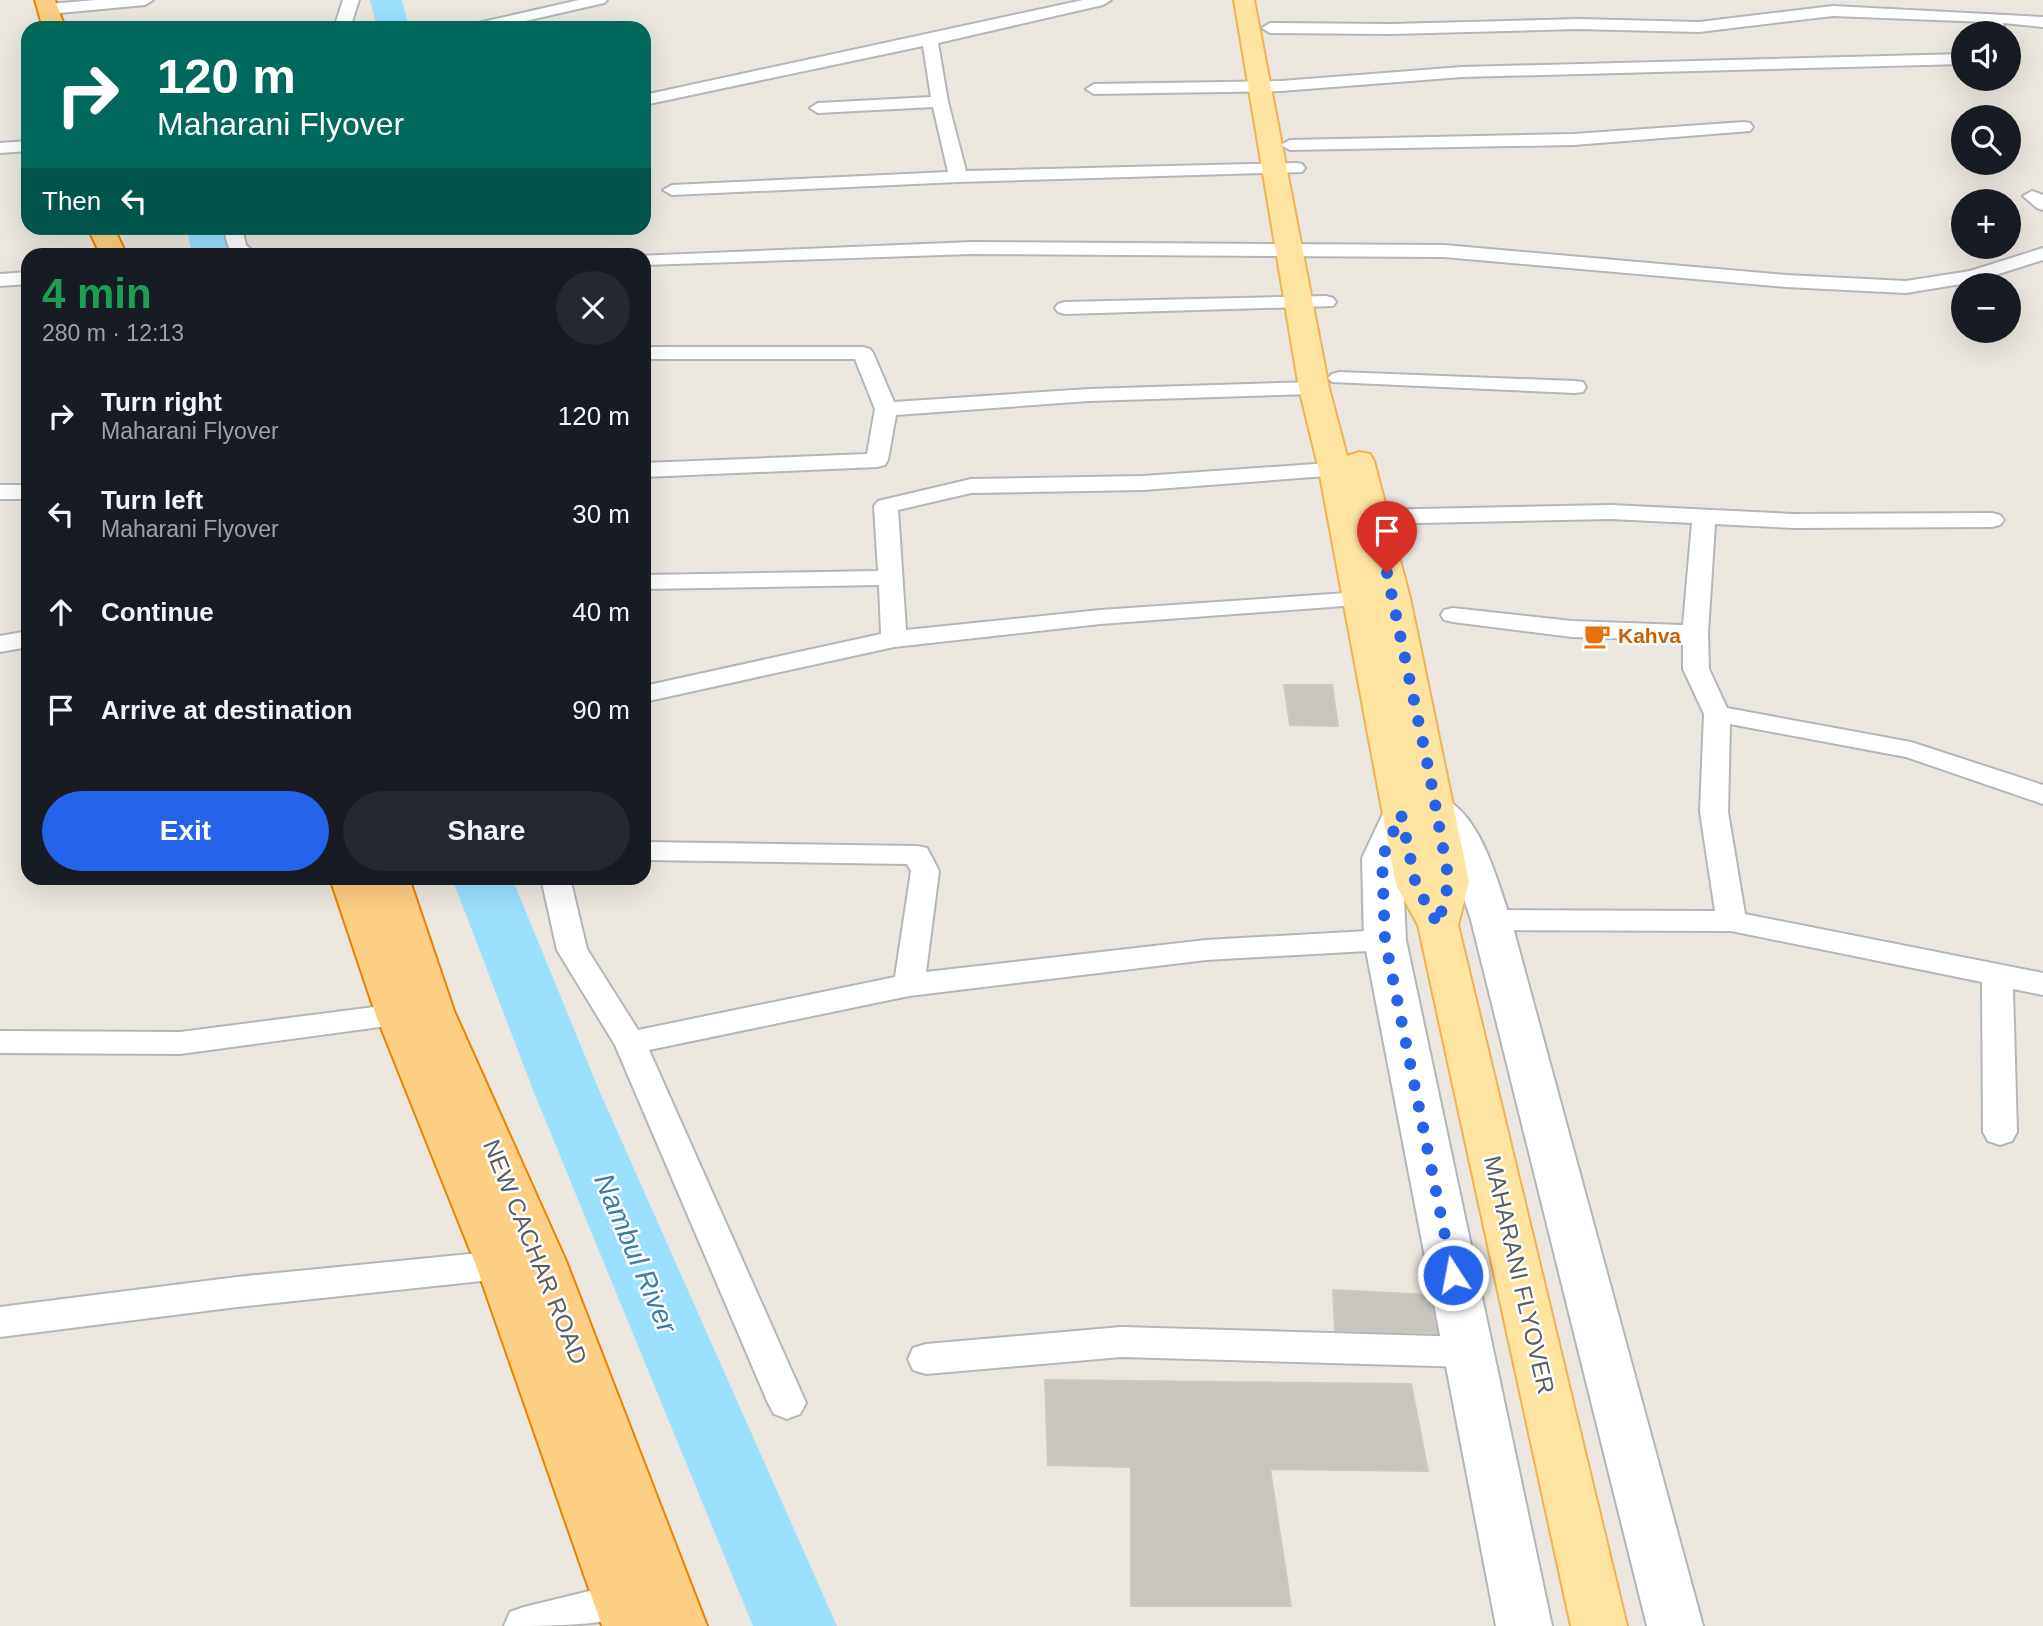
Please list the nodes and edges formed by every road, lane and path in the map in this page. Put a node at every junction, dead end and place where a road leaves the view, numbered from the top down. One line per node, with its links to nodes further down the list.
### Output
1 (145, 0): 7 (street)
2 (351, 0): 8 (street)
3 (599, 0): 9 (street)
4 (1103, 0): 13 (street)
5 (1244, 0): 15 (main road)
6 (1267, 14): 10 (street); 15 (main road)
7 (50, 15)
8 (344, 21)
9 (505, 21)
10 (1951, 22)
11 (2043, 22): 12 (street)
12 (2021, 24)
13 (930, 40): 17 (street); 18 (street)
14 (1951, 59): 15 (street)
15 (1271, 86): 16 (street); 23 (main road)
16 (1094, 89)
17 (651, 99)
18 (940, 102): 19 (street); 24 (street)
19 (818, 108)
20 (1744, 127): 23 (street)
21 (21, 146): 22 (street)
22 (0, 148)
23 (1287, 160): 24 (street); 26 (main road)
24 (957, 177): 25 (street)
25 (672, 190)
26 (1301, 248): 27 (street); 28 (street); 31 (main road)
27 (2042, 255)
28 (651, 260)
29 (21, 278): 30 (street)
30 (0, 280)
31 (1312, 303): 32 (street); 34 (main road)
32 (1065, 308)
33 (651, 353): 36 (street)
34 (1326, 383): 35 (street); 36 (street); 38 (main road)
35 (1575, 387)
36 (886, 409): 37 (street)
37 (877, 460): 39 (street); 42 (street)
38 (1348, 469): 42 (street); 44 (main road); 48 (main road)
39 (651, 470)
40 (0, 492): 41 (street)
41 (21, 492)
42 (886, 506): 46 (street)
43 (1704, 516): 44 (street); 45 (street); 50 (street)
44 (1372, 517): 57 (main road)
45 (1992, 520)
46 (890, 578): 47 (street); 51 (street)
47 (651, 582)
48 (1361, 599): 51 (street); 57 (main road)
49 (1453, 615): 50 (street)
50 (1695, 633): 55 (street)
51 (894, 639): 54 (street)
52 (21, 640): 53 (street)
53 (0, 644)
54 (651, 692)
55 (1717, 714): 56 (street); 63 (street)
56 (2043, 795)
57 (1422, 831): 62 (street); 64 (street); 81 (main road, MAHARANI FLYOVER)
58 (651, 851): 67 (street)
59 (353, 885): 68 (highway, NEW CACHAR ROAD)
60 (390, 885): 68 (highway, NEW CACHAR ROAD)
61 (557, 885): 70 (street)
62 (1490, 920): 63 (street); 82 (street)
63 (1731, 921): 65 (street)
64 (1385, 940): 67 (street); 74 (street)
65 (1997, 975): 66 (street); 71 (street)
66 (2043, 984)
67 (909, 985): 70 (street)
68 (415, 1013): 69 (street); 72 (highway, NEW CACHAR ROAD); 79 (highway, NEW CACHAR ROAD)
69 (0, 1042)
70 (630, 1043): 76 (street)
71 (2000, 1132)
72 (500, 1265): 73 (street); 77 (highway, NEW CACHAR ROAD)
73 (0, 1322)
74 (1469, 1352): 75 (street); 80 (street)
75 (926, 1359)
76 (787, 1403)
77 (626, 1614): 78 (street)
78 (524, 1626)
79 (679, 1626)
80 (1524, 1626)
81 (1599, 1626)
82 (1675, 1626)

